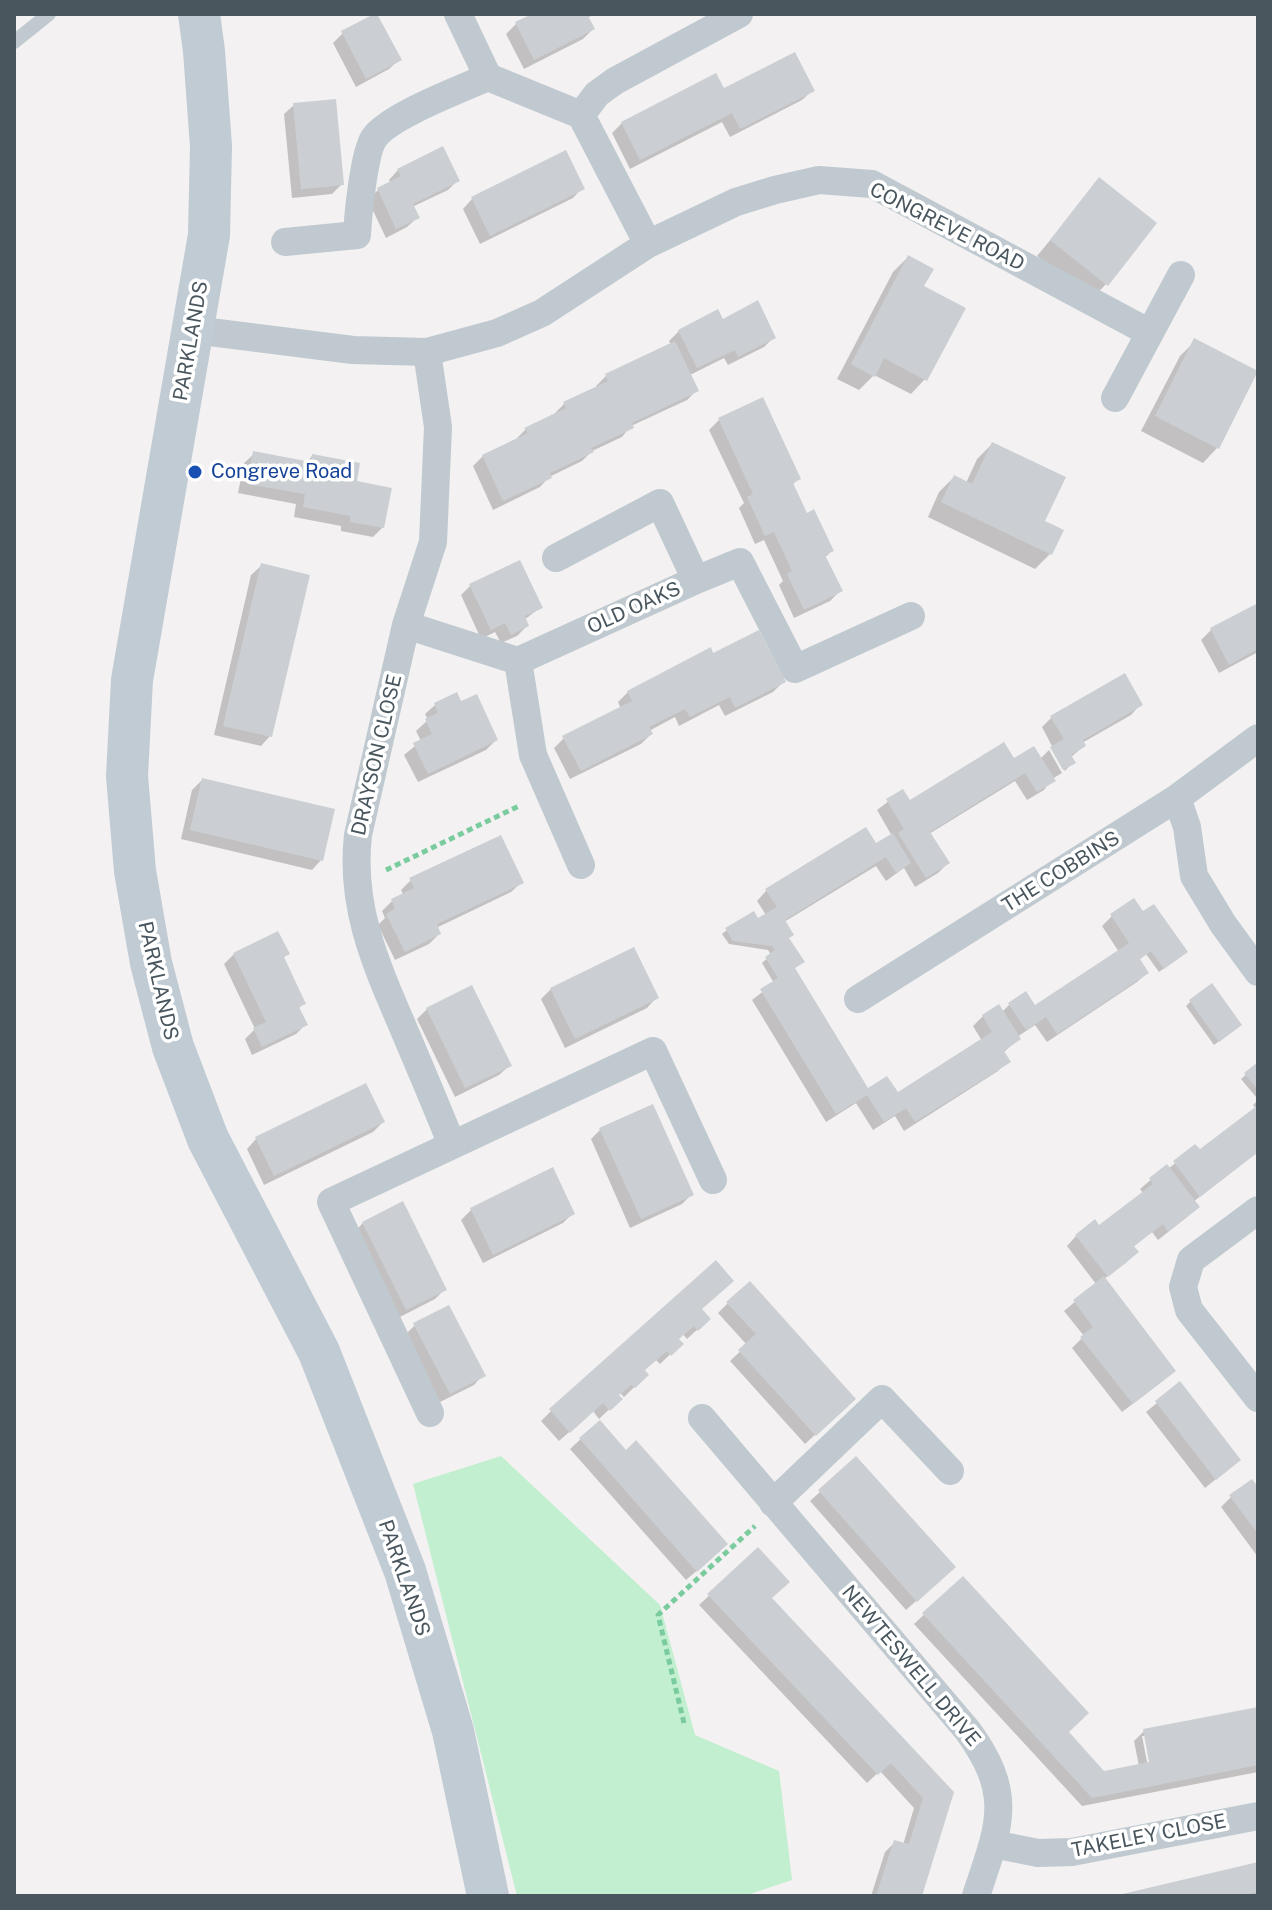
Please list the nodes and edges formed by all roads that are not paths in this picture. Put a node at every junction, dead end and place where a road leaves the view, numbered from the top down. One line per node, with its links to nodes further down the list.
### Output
1 (49, 14): 5 (lane)
2 (199, 14): 11 (street, PARKLANDS)
3 (458, 14): 6 (street)
4 (739, 14): 7 (street)
5 (14, 42)
6 (488, 77): 7 (street); 8 (street)
7 (581, 115): 9 (street)
8 (285, 242)
9 (648, 244): 12 (street, CONGREVE ROAD); 13 (street, CONGREVE ROAD)
10 (1181, 275): 12 (street)
11 (194, 330): 13 (street, CONGREVE ROAD); 35 (street, PARKLANDS)
12 (1150, 333): 14 (street)
13 (427, 352): 18 (street, DRAYSON CLOSE)
14 (1115, 398)
15 (556, 558): 16 (street, OLD OAKS)
16 (696, 580): 17 (street); 19 (street, OLD OAKS)
17 (911, 616)
18 (406, 625): 19 (street); 25 (street, DRAYSON CLOSE)
19 (518, 661): 22 (street)
20 (1258, 738): 21 (street, THE COBBINS)
21 (1177, 798): 23 (street); 24 (street, THE COBBINS)
22 (581, 865)
23 (1258, 972)
24 (858, 999)
25 (452, 1145): 26 (street); 29 (street)
26 (713, 1180)
27 (1258, 1210): 28 (street)
28 (1258, 1398)
29 (430, 1413)
30 (702, 1418): 32 (street, NEWTESWELL DRIVE)
31 (950, 1471): 32 (street)
32 (773, 1503): 34 (street, NEWTESWELL DRIVE)
33 (1258, 1816): 34 (street, TAKELEY CLOSE)
34 (993, 1844): 36 (street, NEWTESWELL DRIVE)
35 (488, 1896)
36 (976, 1896)

